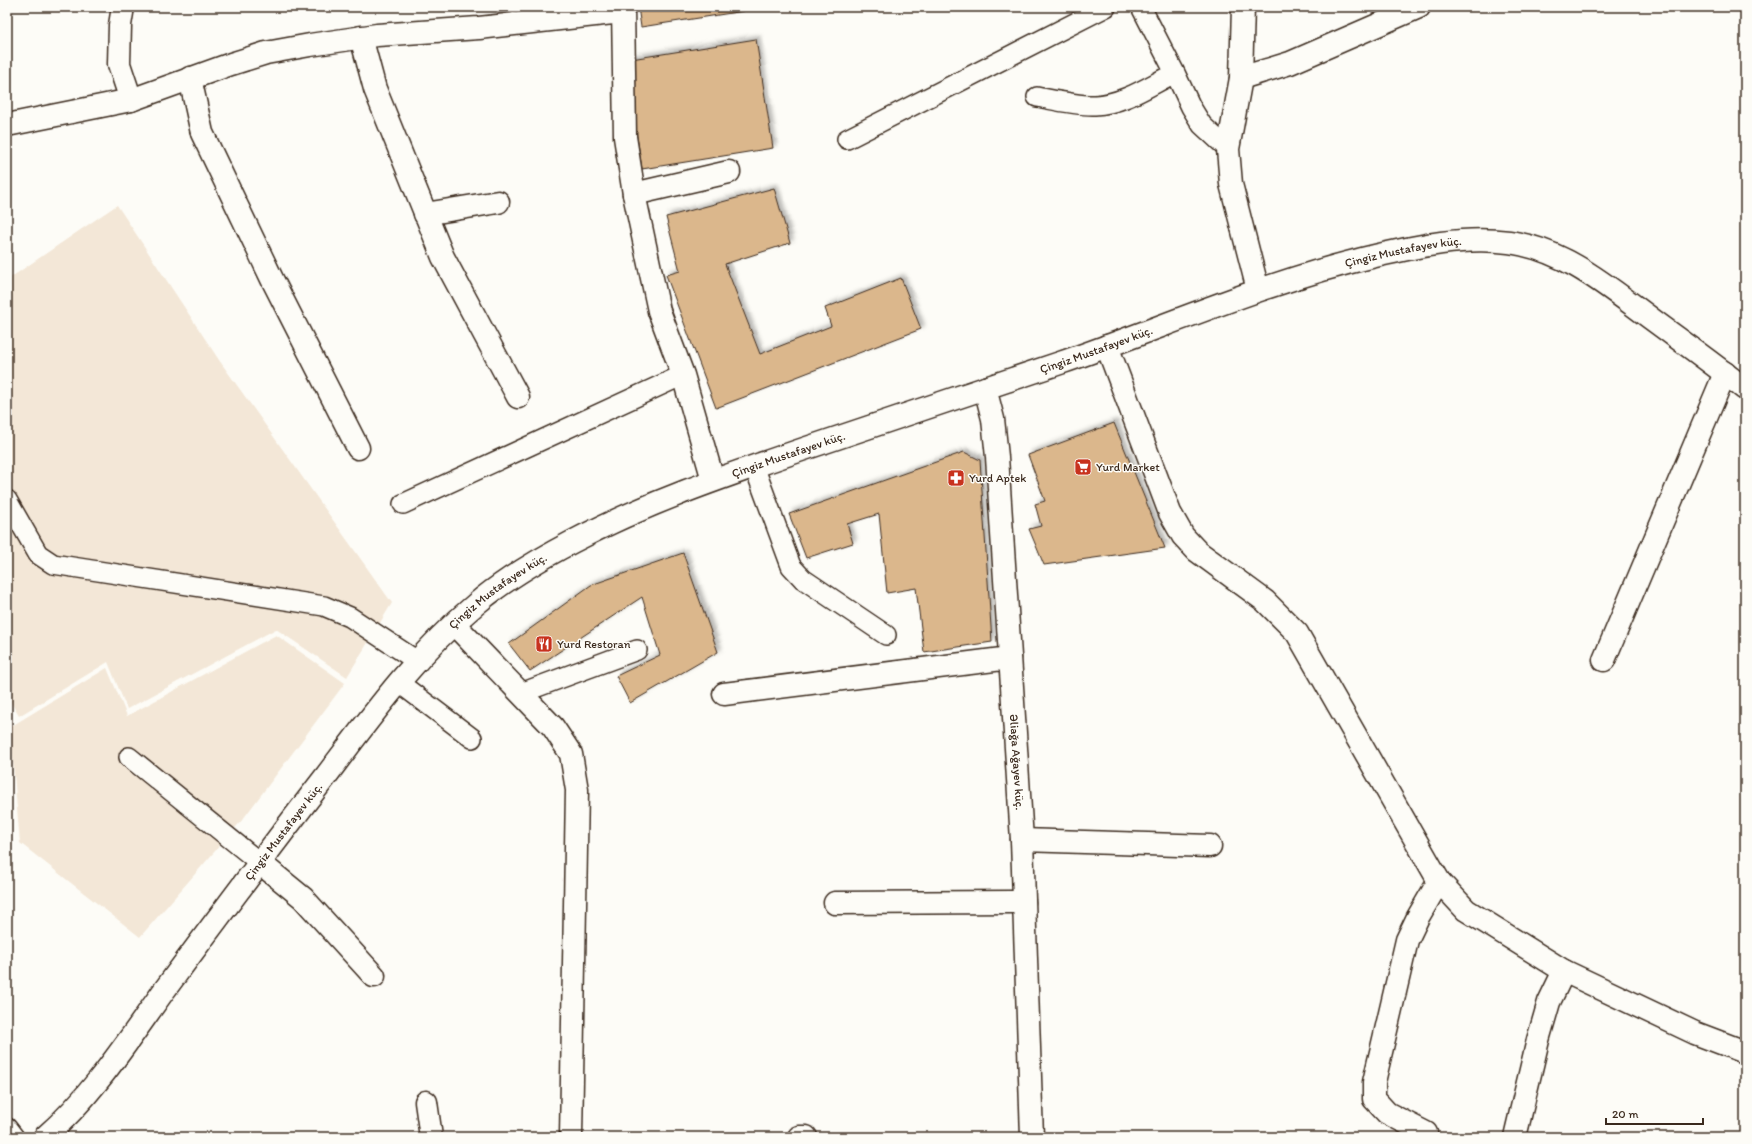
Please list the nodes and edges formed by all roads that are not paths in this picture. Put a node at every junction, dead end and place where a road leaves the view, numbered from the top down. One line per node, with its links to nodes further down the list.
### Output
1 (123, 7): 12 (street)
2 (1106, 7): 14 (lane)
3 (1140, 7): 8 (lane)
4 (1243, 7): 10 (street)
5 (1419, 7): 10 (street)
6 (623, 10): 7 (street); 17 (street)
7 (361, 37): 9 (street); 19 (street)
8 (1175, 73): 11 (lane); 15 (lane)
9 (190, 78): 12 (street); 27 (street)
10 (1242, 78): 15 (street)
11 (1037, 97)
12 (132, 100): 13 (street)
13 (7, 125)
14 (848, 139)
15 (1228, 149): 20 (street)
16 (729, 172): 17 (street)
17 (634, 194): 23 (street)
18 (498, 202): 19 (street)
19 (425, 214): 26 (street)
20 (1258, 290): 21 (street, Çingiz Mustafayev küç.); 22 (street, Çingiz Mustafayev küç.)
21 (1107, 346): 24 (street, Çingiz Mustafayev küç.); 46 (street)
22 (1725, 373): 25 (street, Çingiz Mustafayev küç.); 36 (street)
23 (683, 375): 29 (street); 31 (lane)
24 (985, 388): 28 (street, Çingiz Mustafayev küç.); 35 (street, Əliağa Ağayev küç.)
25 (1745, 389)
26 (518, 397)
27 (358, 448)
28 (754, 466): 29 (street, Çingiz Mustafayev küç.); 33 (lane)
29 (712, 480): 32 (street, Çingiz Mustafayev küç.)
30 (7, 500): 37 (lane)
31 (403, 504)
32 (454, 624): 37 (street, Çingiz Mustafayev küç.); 39 (street)
33 (886, 636)
34 (637, 650): 39 (lane)
35 (1010, 658): 40 (street); 43 (street, Əliağa Ağayev küç.)
36 (1604, 660)
37 (417, 661): 38 (street, Çingiz Mustafayev küç.)
38 (398, 682): 41 (lane); 45 (street, Çingiz Mustafayev küç.)
39 (521, 693): 58 (street)
40 (724, 694)
41 (472, 738)
42 (129, 757): 45 (lane)
43 (1022, 840): 44 (street); 47 (street, Əliağa Ağayev küç.)
44 (1210, 846)
45 (259, 862): 50 (street); 56 (street, Çingiz Mustafayev küç.)
46 (1439, 881): 49 (street); 54 (street)
47 (1024, 902): 48 (street); 61 (street, Əliağa Ağayev küç.)
48 (835, 903)
49 (1564, 971): 51 (street); 62 (street)
50 (374, 976)
51 (1745, 1052)
52 (426, 1102): 57 (street)
53 (7, 1128): 55 (lane)
54 (1426, 1133)
55 (14, 1137)
56 (45, 1137)
57 (431, 1137)
58 (571, 1137)
59 (799, 1137): 60 (street)
60 (806, 1137)
61 (1032, 1137)
62 (1515, 1137)

